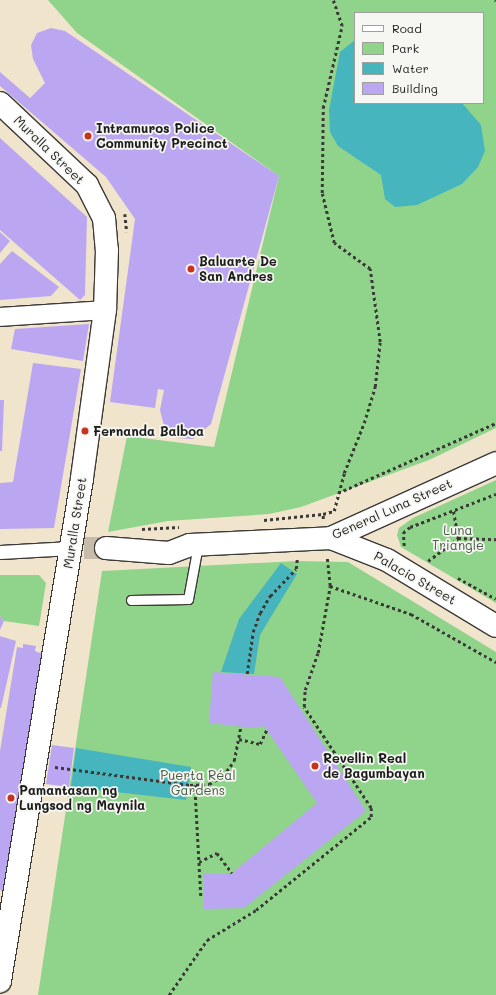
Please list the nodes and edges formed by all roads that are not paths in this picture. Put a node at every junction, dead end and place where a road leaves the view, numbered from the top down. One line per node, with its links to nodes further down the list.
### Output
1 (0, 103): 2 (street, Muralla Street)
2 (105, 310): 3 (street); 8 (street, Muralla Street)
3 (0, 317)
4 (496, 463): 5 (street, General Luna Street)
5 (386, 511): 6 (street, General Luna Street); 11 (street)
6 (331, 538): 7 (street, General Luna Street); 11 (street, Palacio Street)
7 (194, 545): 9 (street, General Luna Street); 12 (lane)
8 (77, 548): 10 (street); 14 (street, Muralla Street)
9 (106, 548)
10 (0, 552)
11 (387, 560): 13 (street, Palacio Street)
12 (131, 600)
13 (496, 626)
14 (0, 981)

